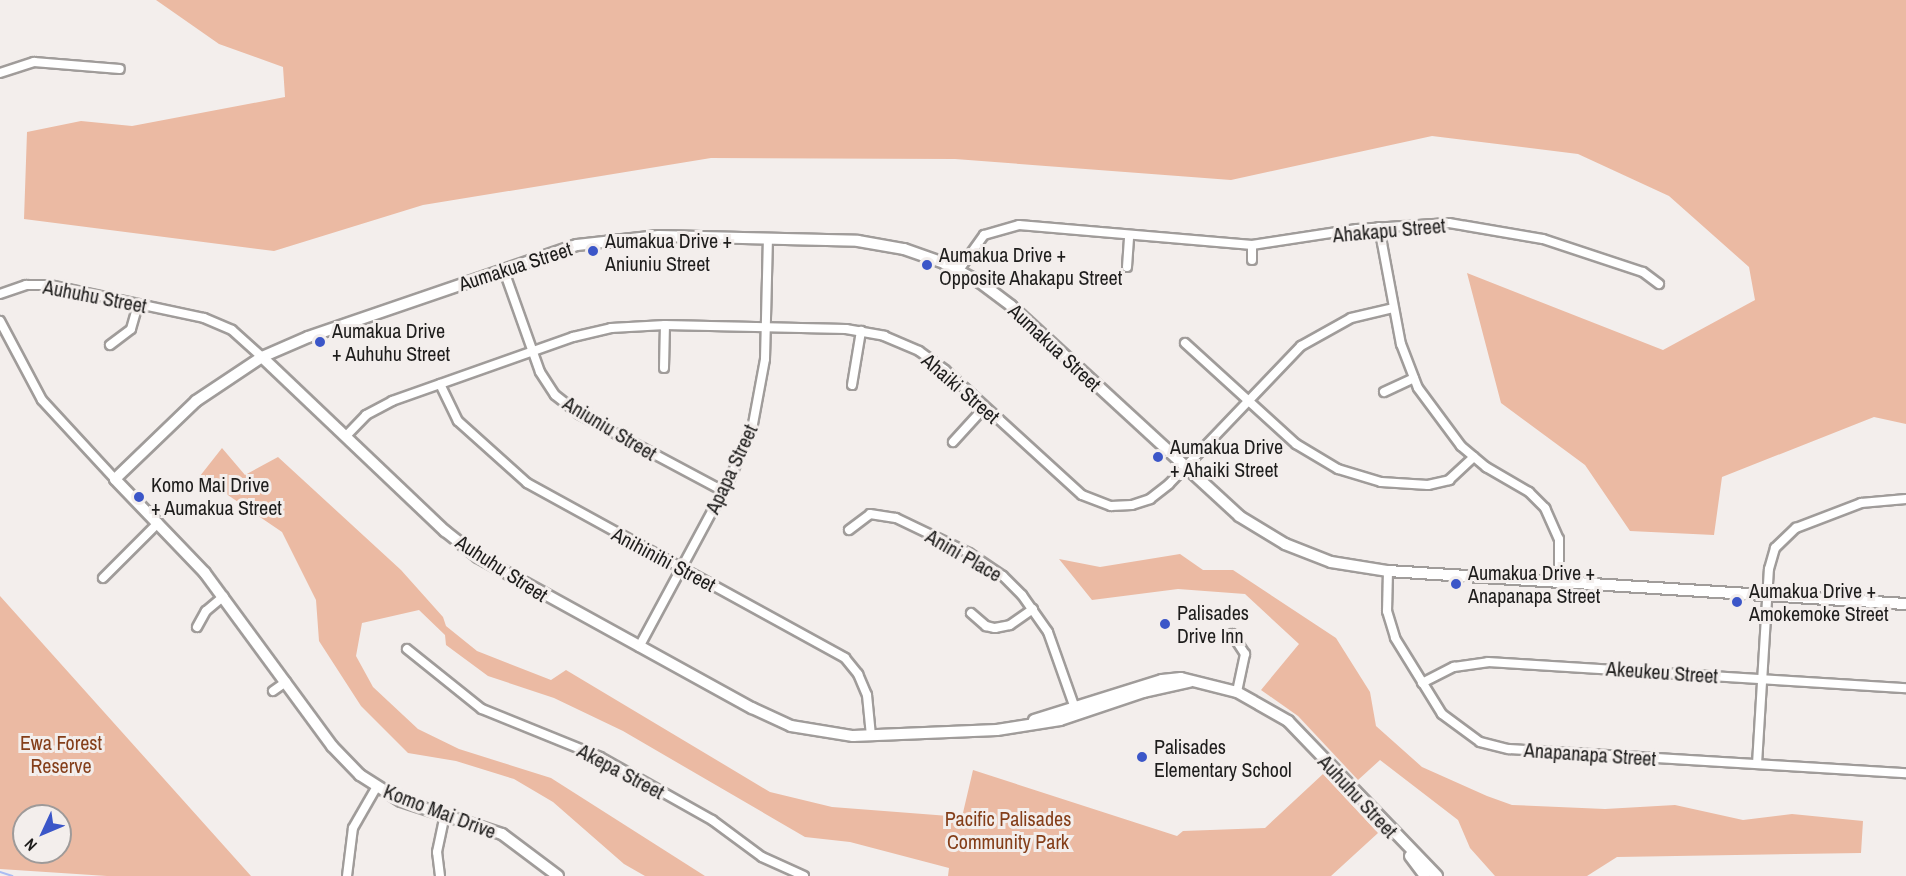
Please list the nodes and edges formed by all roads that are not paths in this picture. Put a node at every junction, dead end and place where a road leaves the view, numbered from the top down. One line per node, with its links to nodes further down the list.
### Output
1 (120, 69): 2 (street)
2 (0, 73)
3 (1379, 226): 6 (street, Ahakapu Street); 11 (street, Ahakapu Street); 14 (street)
4 (1129, 235): 6 (street, Ahakapu Street); 8 (street); 10 (street, Ahakapu Street)
5 (768, 239): 9 (street, Aumakua Street); 10 (street, Aumakua Street); 17 (street, Apapa Street)
6 (1252, 246): 7 (street)
7 (1252, 260)
8 (1127, 267)
9 (503, 268): 21 (street, Aniuniu Street); 22 (street, Aumakua Street)
10 (959, 270): 33 (street, Aumakua Street)
11 (1659, 284)
12 (0, 294): 13 (street, Auhuhu Street)
13 (138, 304): 20 (street); 22 (street, Auhuhu Street)
14 (1393, 308): 24 (street); 28 (street, Ahaiki Street)
15 (0, 321): 34 (street, Komo Mai Drive)
16 (665, 325): 17 (street, Ahaiki Street); 21 (street, Ahaiki Street); 23 (street)
17 (766, 327): 18 (street, Ahaiki Street); 35 (street, Apapa Street)
18 (861, 331): 26 (street); 29 (street, Ahaiki Street)
19 (1185, 342): 28 (street)
20 (110, 345)
21 (533, 351): 25 (street, Ahaiki Street); 35 (street, Aniuniu Street)
22 (262, 357): 30 (street, Auhuhu Street); 34 (street, Aumakua Street)
23 (664, 368)
24 (1414, 378): 27 (street); 32 (street)
25 (440, 384): 30 (street, Ahaiki Street); 39 (street, Anihinihi Street)
26 (852, 385)
27 (1384, 392)
28 (1247, 400): 32 (street); 33 (street, Ahaiki Street)
29 (986, 407): 31 (street); 33 (street, Ahaiki Street)
30 (346, 436): 50 (street, Auhuhu Street)
31 (953, 442)
32 (1474, 457): 42 (street)
33 (1185, 467): 40 (street, Aumakua Street)
34 (115, 479): 37 (street, Komo Mai Drive)
35 (723, 492): 39 (street, Apapa Street)
36 (1906, 499): 43 (street)
37 (158, 523): 41 (street); 44 (street, Komo Mai Drive)
38 (849, 530): 46 (street, Anini Place)
39 (681, 568): 50 (street, Apapa Street); 59 (street, Anihinihi Street)
40 (1388, 571): 42 (street, Aumakua Street); 54 (street, Anapanapa Street)
41 (103, 578)
42 (1559, 582): 43 (street, Aumakua Street)
43 (1767, 595): 45 (street, Aumakua Street); 52 (street)
44 (224, 596): 48 (street); 53 (street, Komo Mai Drive)
45 (1906, 604)
46 (1033, 609): 47 (street); 58 (street, Anini Place)
47 (971, 613)
48 (197, 627)
49 (1232, 633): 57 (street)
50 (639, 647): 59 (street, Auhuhu Street)
51 (407, 649): 68 (street, Akepa Street)
52 (1762, 679): 54 (street, Akeukeu Street); 55 (street, Akeukeu Street); 60 (street)
53 (286, 682): 56 (street); 62 (street, Komo Mai Drive)
54 (1422, 683): 60 (street, Anapanapa Street)
55 (1906, 688)
56 (273, 692)
57 (1236, 692): 58 (street, Auhuhu Street); 64 (street, Auhuhu Street)
58 (1076, 710): 59 (street, Auhuhu Street)
59 (871, 736)
60 (1757, 764): 61 (street, Anapanapa Street)
61 (1906, 773)
62 (376, 788): 63 (street, Komo Mai Drive); 65 (street)
63 (445, 815): 66 (street); 67 (street, Komo Mai Drive)
64 (1404, 845): 69 (street, Auhuhu Street); 70 (street, Auhuhu Street)
65 (347, 876)
66 (440, 876)
67 (558, 876)
68 (804, 876)
69 (1425, 876)
70 (1437, 876)

